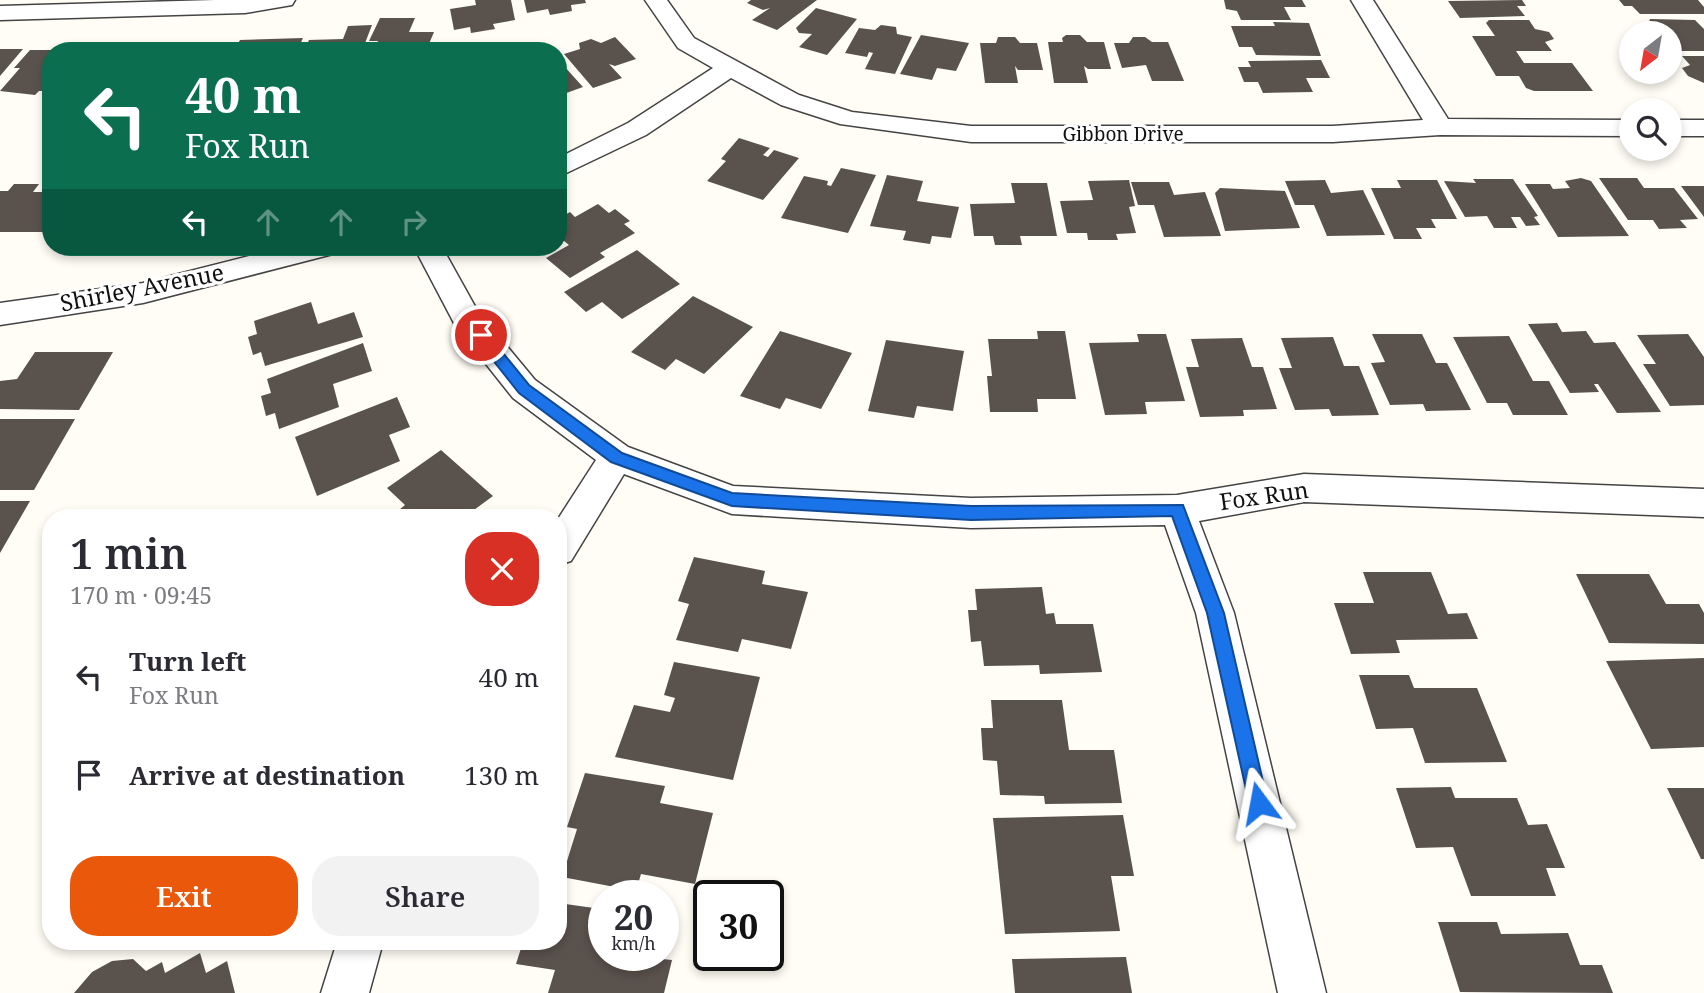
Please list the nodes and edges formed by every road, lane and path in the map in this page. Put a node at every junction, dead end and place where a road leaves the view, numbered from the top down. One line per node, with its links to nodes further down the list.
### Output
1 (284, 0): 4 (street)
2 (656, 0): 5 (street, Gibbon Drive)
3 (1362, 0): 6 (street)
4 (0, 13)
5 (729, 68): 6 (street, Gibbon Drive); 10 (street)
6 (1440, 127): 7 (street, Gibbon Drive)
7 (1619, 128)
8 (1682, 128): 9 (street)
9 (1704, 128)
10 (567, 164)
11 (288, 256): 13 (street, Shirley Avenue)
12 (433, 256): 14 (street, Fox Run)
13 (0, 314)
14 (616, 457): 16 (street, Fox Run); 17 (street)
15 (1704, 503): 16 (street, Fox Run)
16 (1177, 509): 20 (street)
17 (567, 536)
18 (358, 950): 19 (street)
19 (345, 993)
20 (1302, 993)

